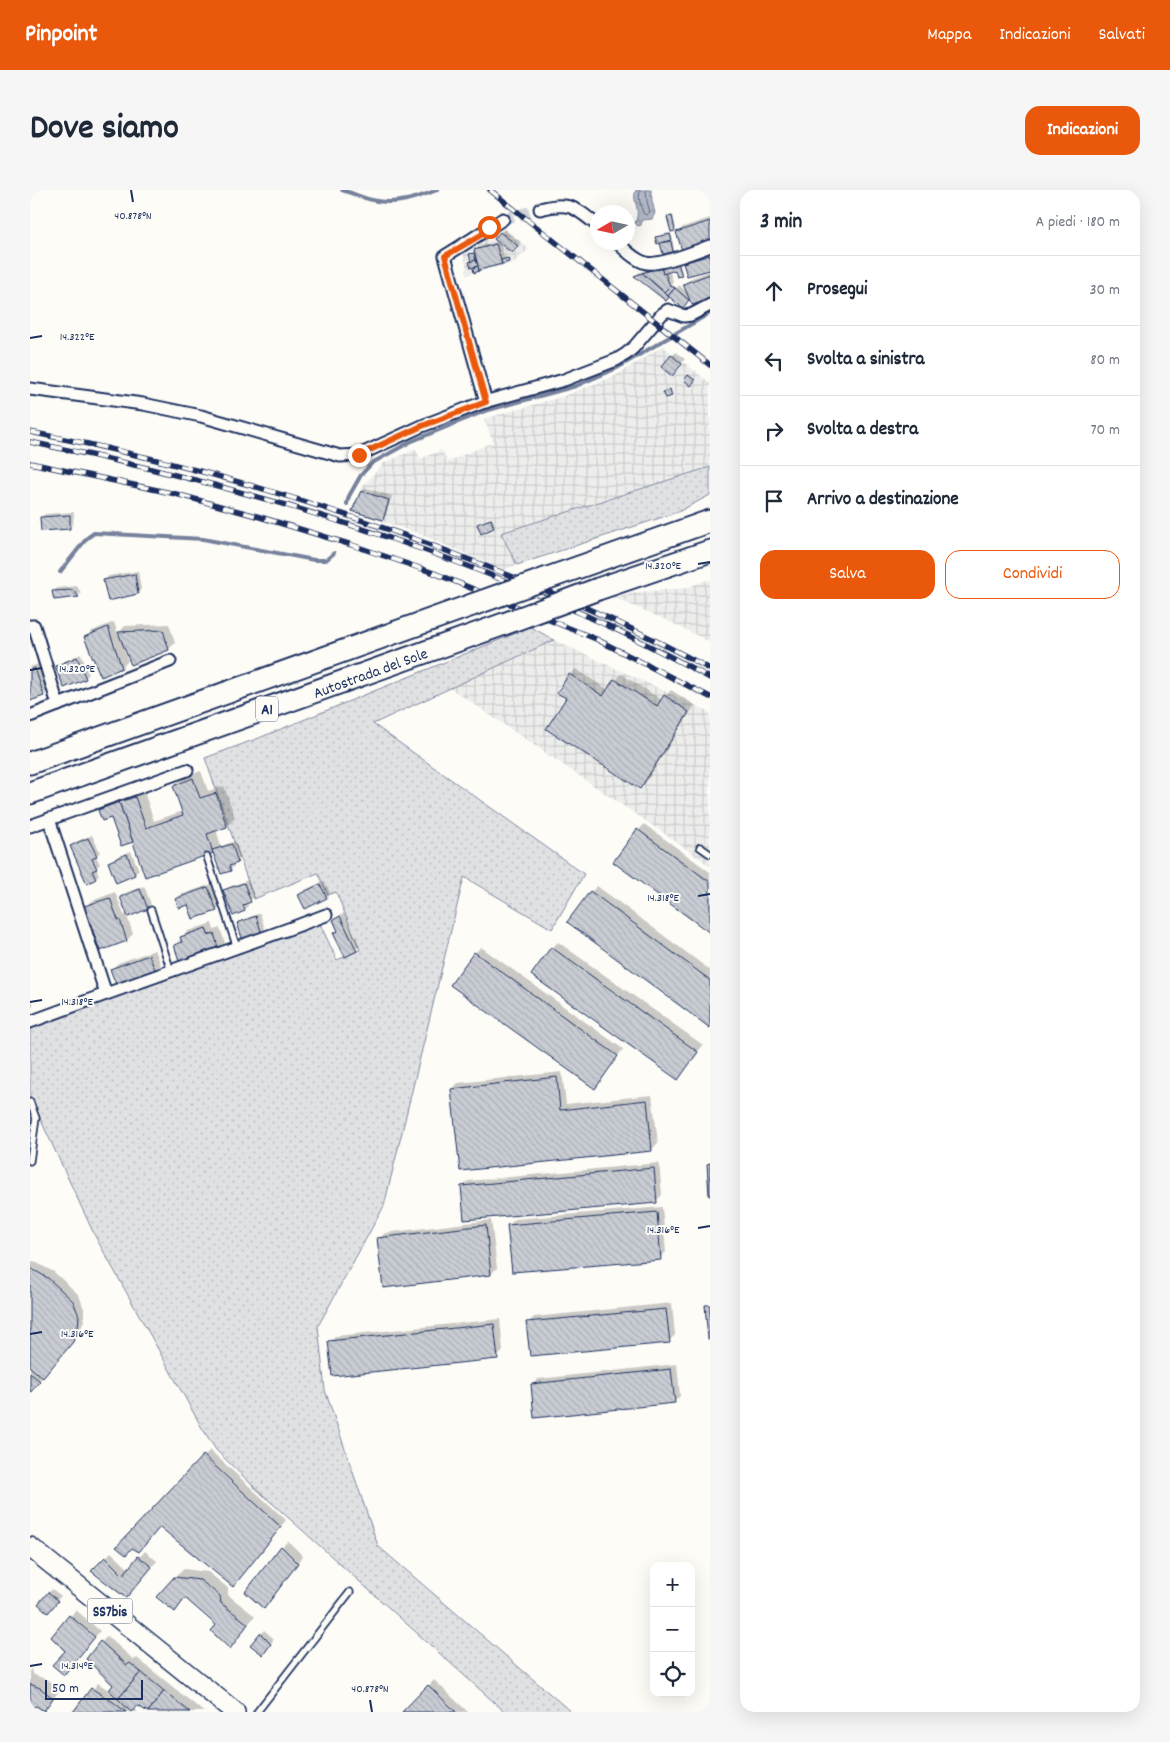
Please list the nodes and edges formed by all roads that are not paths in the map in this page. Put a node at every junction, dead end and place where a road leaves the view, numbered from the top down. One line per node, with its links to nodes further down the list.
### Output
1 (540, 209): 3 (street)
2 (504, 219): 8 (street)
3 (590, 220)
4 (710, 246): 5 (street)
5 (626, 250)
6 (710, 305): 8 (street)
7 (30, 389): 8 (street)
8 (486, 402)
9 (710, 521): 15 (highway, Autostrada del Sole / A1, bridge)
10 (710, 551): 17 (highway, Autostrada del Sole / A1, bridge)
11 (30, 626): 13 (street)
12 (170, 661): 13 (street)
13 (58, 705): 14 (street)
14 (30, 716)
15 (30, 763)
16 (187, 770): 18 (street)
17 (30, 793)
18 (49, 819): 19 (street); 27 (street)
19 (30, 826)
20 (700, 847): 21 (lane)
21 (710, 854)
22 (207, 857): 25 (lane)
23 (151, 910): 26 (lane)
24 (326, 915): 25 (street)
25 (237, 948): 26 (street)
26 (171, 971): 27 (street)
27 (106, 994): 28 (street)
28 (30, 1022)
29 (30, 1102): 30 (lane)
30 (30, 1161)
31 (30, 1547): 33 (main road, SS7bis)
32 (350, 1592): 34 (lane)
33 (236, 1712)
34 (257, 1712)

